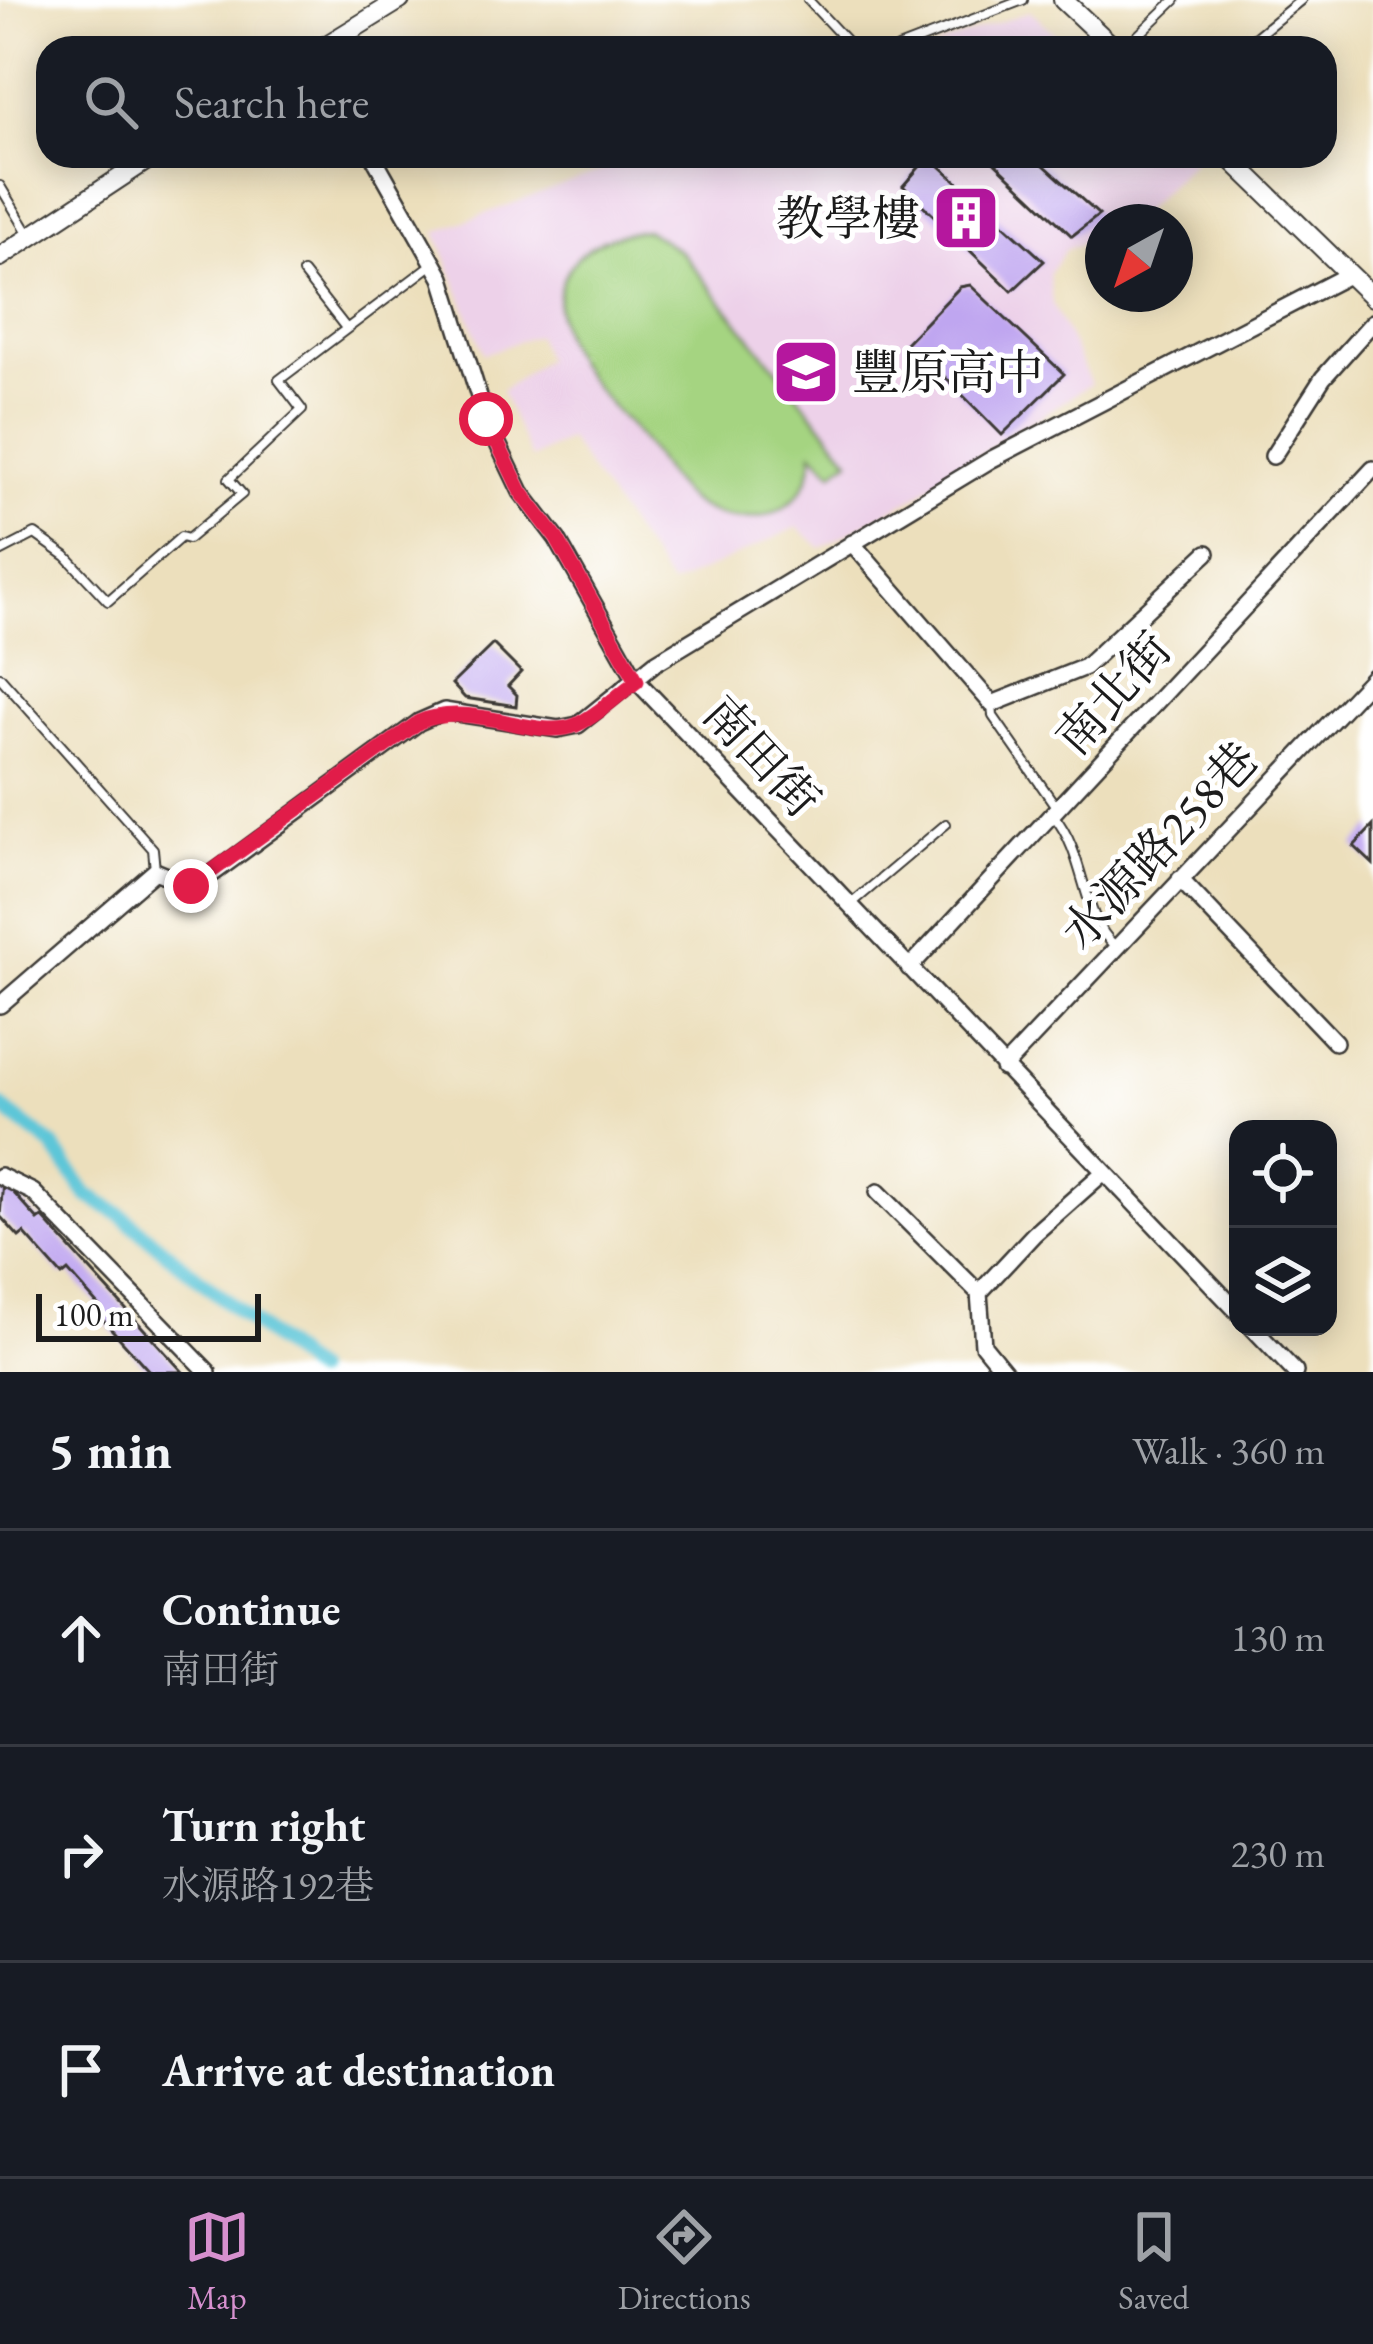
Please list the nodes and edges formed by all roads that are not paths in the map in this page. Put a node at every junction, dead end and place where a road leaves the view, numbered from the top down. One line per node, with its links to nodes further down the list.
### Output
1 (400, 0): 7 (street)
2 (808, 0): 8 (lane)
3 (1024, 0): 9 (lane)
4 (1063, 0): 10 (street)
5 (1175, 0): 11 (lane)
6 (1300, 0): 12 (lane)
7 (342, 36)
8 (842, 36)
9 (930, 36)
10 (1101, 36)
11 (1138, 36)
12 (1256, 36)
13 (135, 168): 17 (street)
14 (380, 168): 19 (street, 南田街)
15 (1240, 168): 21 (street)
16 (0, 186): 17 (lane)
17 (31, 237): 18 (street)
18 (0, 257)
19 (435, 262): 24 (lane); 32 (street, 南田街)
20 (304, 273): 24 (lane)
21 (1348, 275): 22 (street); 27 (street)
22 (1373, 297)
23 (1373, 322): 25 (street)
24 (346, 328): 28 (lane)
25 (1274, 456)
26 (1373, 469): 34 (street, 南北街)
27 (852, 543): 32 (street); 33 (street)
28 (0, 552)
29 (1207, 553): 33 (street)
30 (0, 677): 36 (lane)
31 (1373, 677): 37 (street, 水源路258巷)
32 (637, 681): 36 (street); 38 (street, 南田街)
33 (992, 704): 34 (lane)
34 (1056, 812): 39 (lane); 40 (street, 南北街)
35 (946, 824): 38 (lane)
36 (155, 871): 41 (street)
37 (1180, 879): 39 (street, 水源路258巷); 42 (street)
38 (850, 905): 40 (street, 南田街)
39 (1117, 946): 43 (street, 水源路258巷)
40 (909, 968): 43 (street, 南田街)
41 (0, 1005)
42 (1335, 1042)
43 (1004, 1068): 44 (street, 南田街)
44 (1105, 1172): 47 (street); 48 (street, 南田街)
45 (0, 1176): 50 (street)
46 (878, 1192): 47 (street)
47 (979, 1293): 51 (street)
48 (1229, 1303)
49 (1261, 1336): 52 (street)
50 (208, 1372)
51 (1005, 1372)
52 (1295, 1372)

